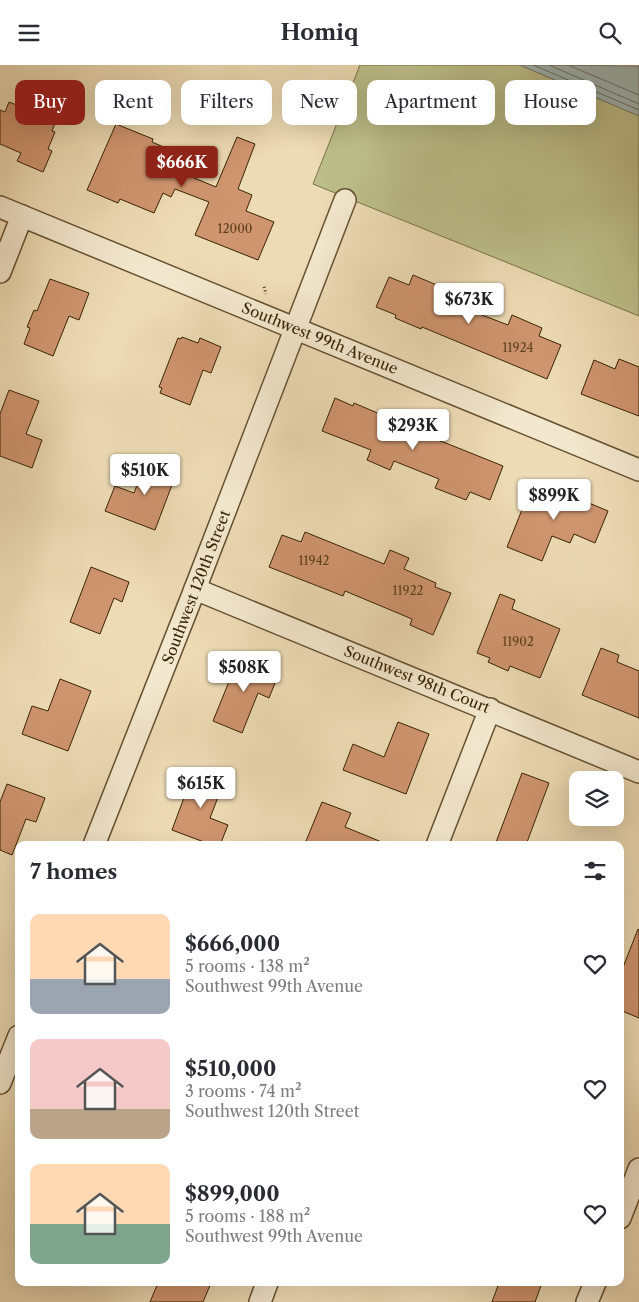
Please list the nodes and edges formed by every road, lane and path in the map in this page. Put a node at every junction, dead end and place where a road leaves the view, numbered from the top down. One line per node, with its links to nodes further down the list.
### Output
1 (345, 200): 5 (street, Southwest 120th Street)
2 (0, 207): 3 (street, Southwest 99th Avenue)
3 (22, 216): 4 (street); 5 (street, Southwest 99th Avenue)
4 (0, 272)
5 (296, 329): 6 (street, Southwest 99th Avenue); 7 (street, Southwest 120th Street)
6 (639, 470)
7 (195, 589): 8 (street, Southwest 98th Court); 10 (street, Southwest 120th Street)
8 (490, 709): 9 (street, Southwest 98th Court); 11 (street)
9 (639, 772)
10 (96, 841)
11 (439, 841)
12 (15, 1046): 13 (street)
13 (0, 1083)
14 (639, 1169): 15 (street)
15 (624, 1207)
16 (266, 1286): 18 (street)
17 (593, 1286): 19 (street)
18 (260, 1302)
19 (587, 1302)

